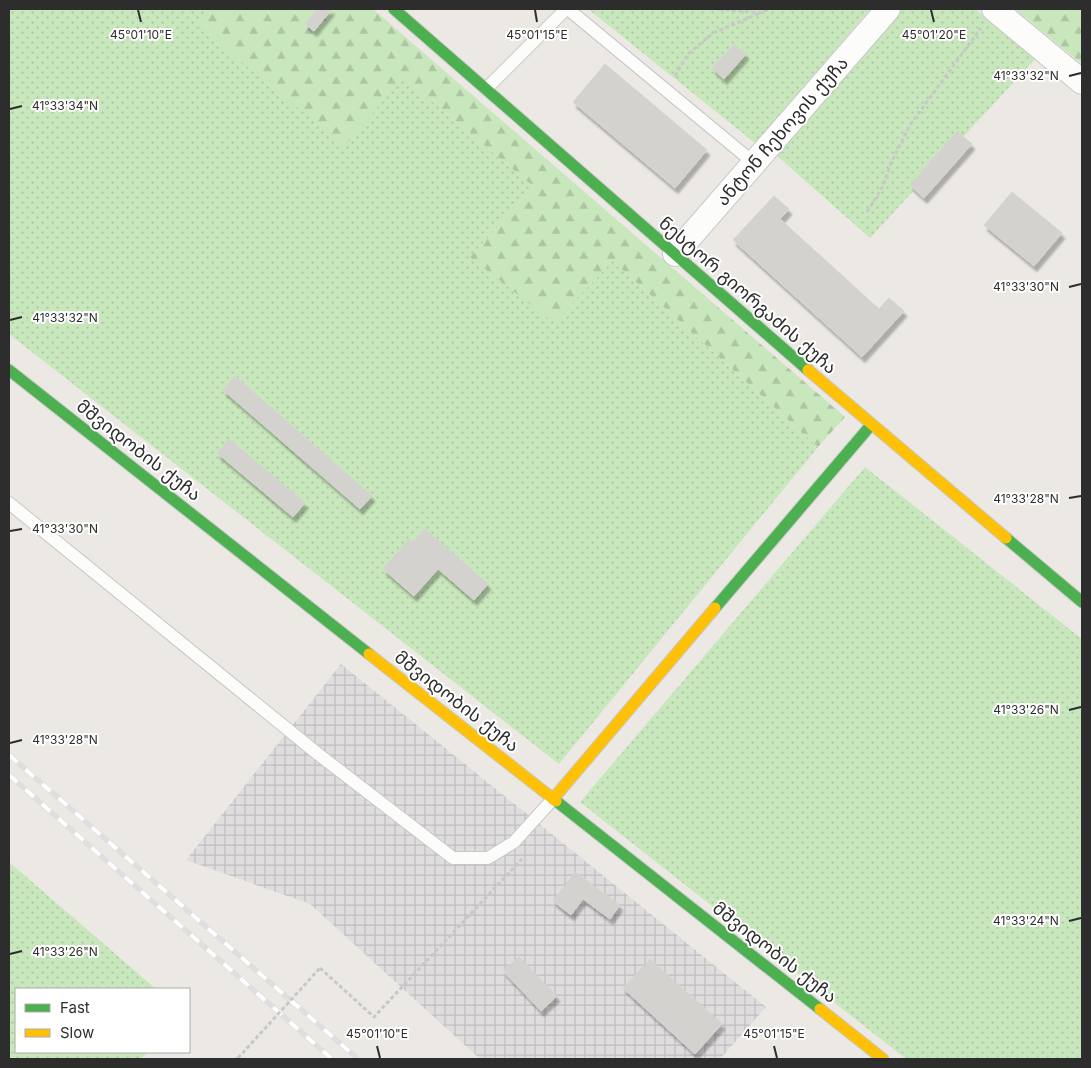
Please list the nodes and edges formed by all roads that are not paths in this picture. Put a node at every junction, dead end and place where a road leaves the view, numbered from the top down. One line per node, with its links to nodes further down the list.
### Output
1 (394, 9): 6 (street, ნესტორ გიორგაძის ქუჩა)
2 (567, 9): 6 (lane); 7 (lane)
3 (888, 9): 7 (street, ანტონ ჩეხოვის ქუჩა)
4 (994, 9): 5 (street)
5 (1082, 82)
6 (486, 89): 8 (street, ნესტორ გიორგაძის ქუჩა)
7 (754, 163): 8 (street, ანტონ ჩეხოვის ქუჩა)
8 (675, 254): 10 (street, ნესტორ გიორგაძის ქუჩა)
9 (9, 370): 13 (street, მშვიდობის ქუჩა)
10 (871, 425): 12 (street, ნესტორ გიორგაძის ქუჩა); 13 (street)
11 (9, 502): 13 (lane)
12 (1082, 602)
13 (553, 799): 14 (street, მშვიდობის ქუჩა)
14 (883, 1059)

